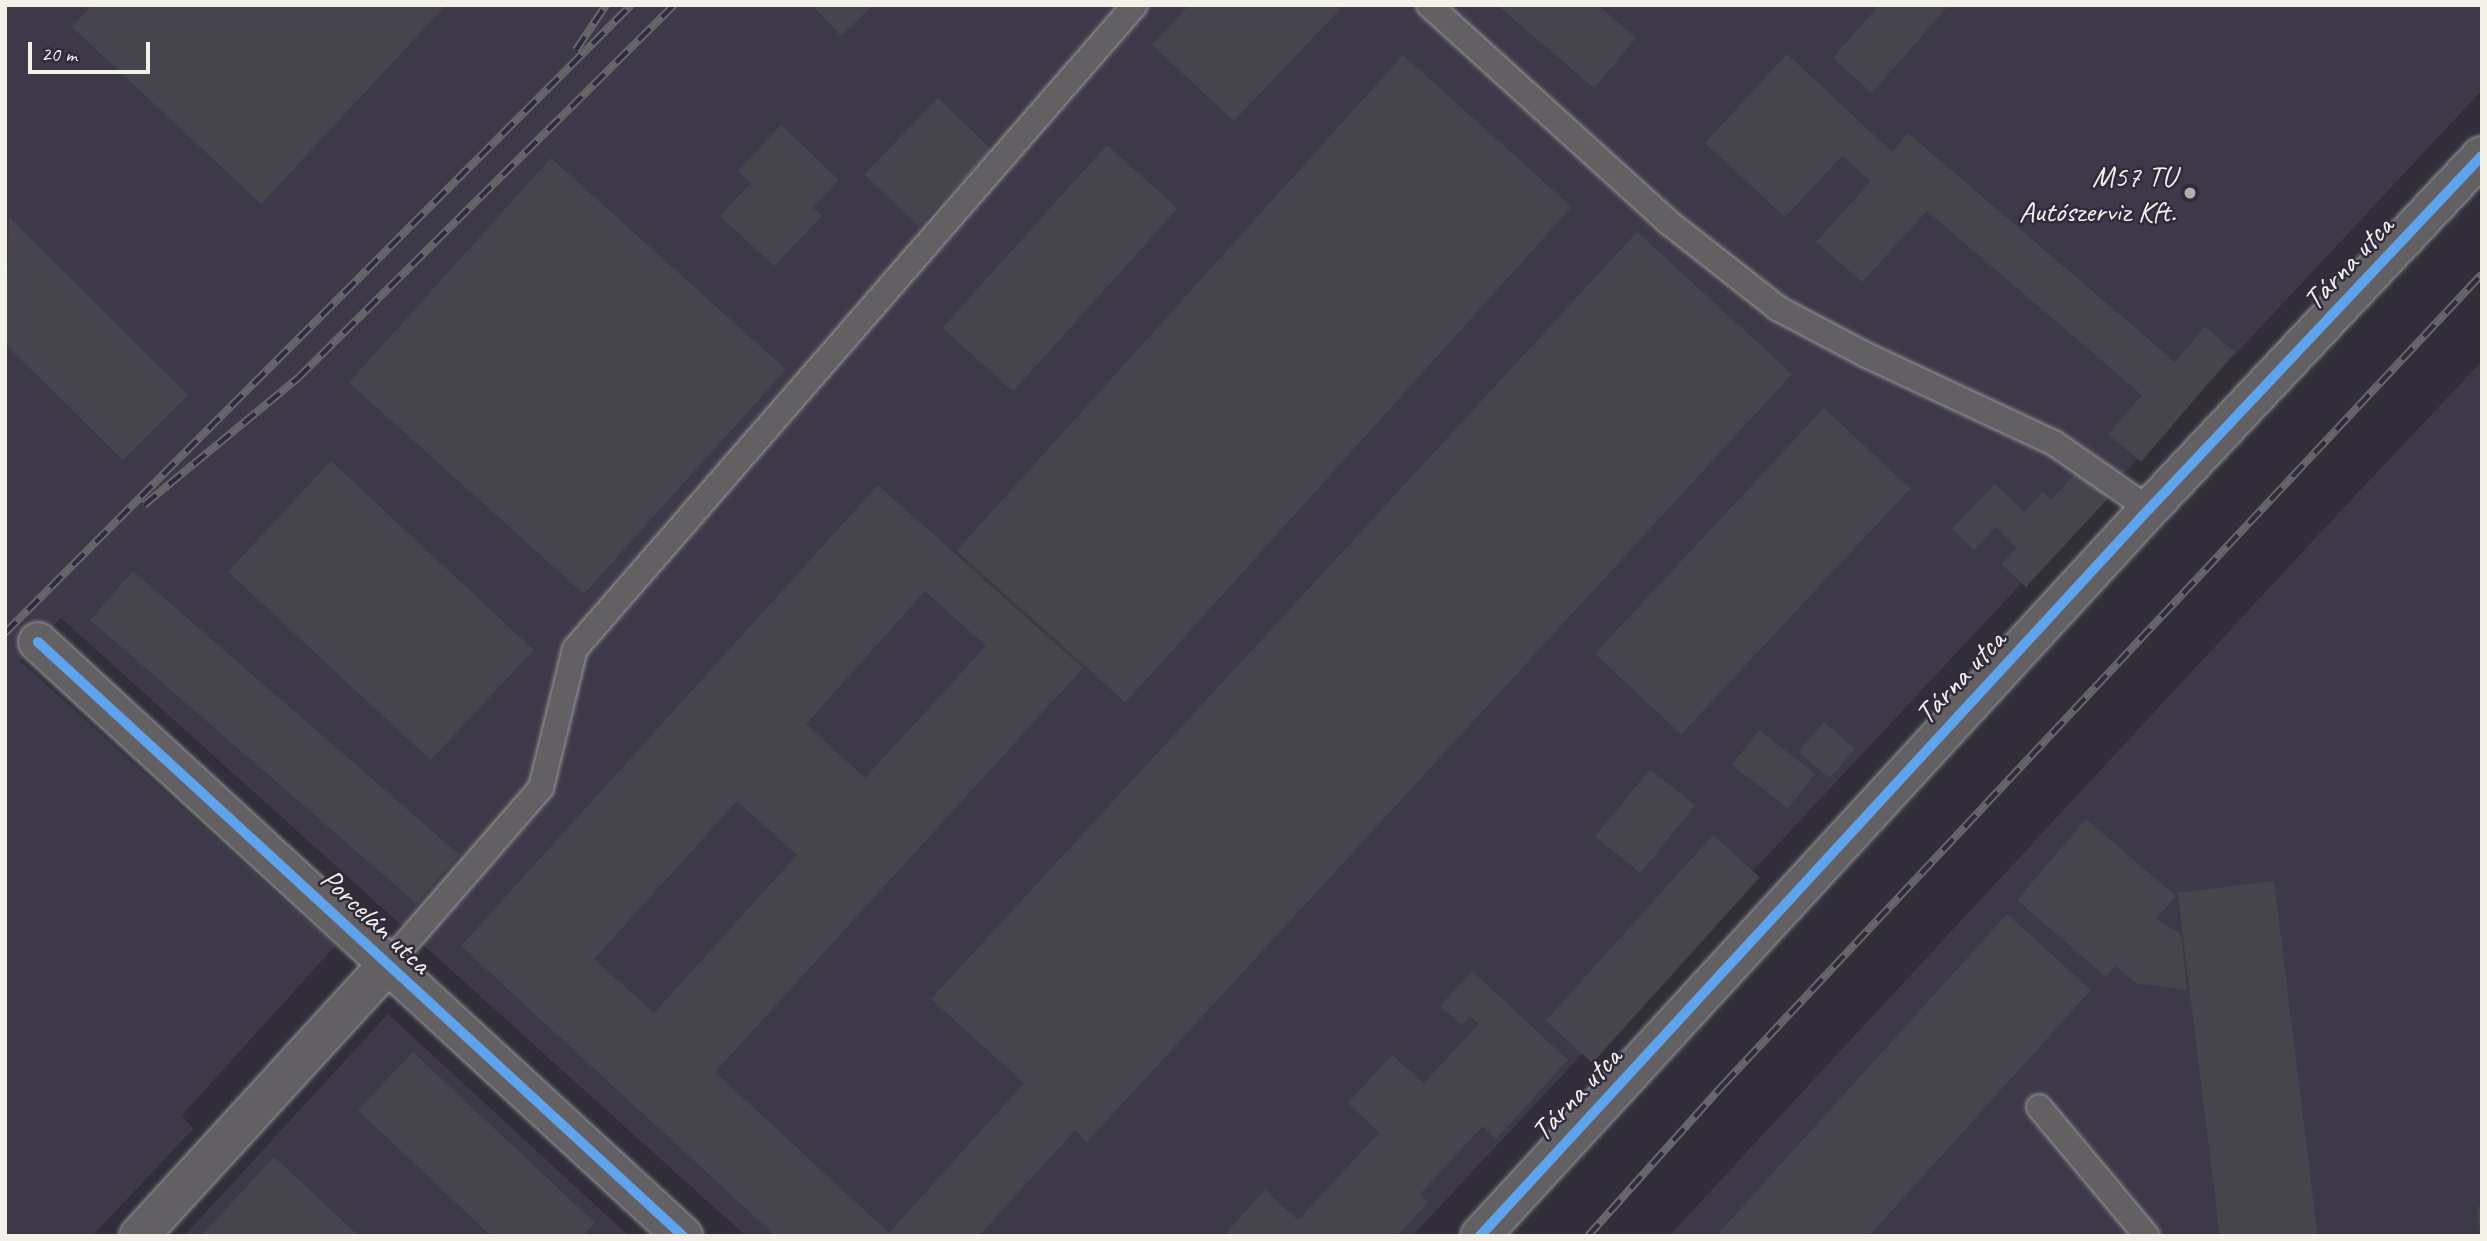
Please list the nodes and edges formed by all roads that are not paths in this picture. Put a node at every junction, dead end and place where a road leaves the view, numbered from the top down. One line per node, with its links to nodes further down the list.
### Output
1 (1135, 5): 6 (lane)
2 (1429, 5): 4 (lane)
3 (2482, 156): 4 (street, Tárna utca)
4 (2149, 509): 10 (street, Tárna utca)
5 (38, 642): 6 (street, Porcelán utca)
6 (387, 964): 8 (street, Porcelán utca); 9 (street, Porcelán utca)
7 (2039, 1107): 11 (lane)
8 (139, 1236)
9 (683, 1236)
10 (1480, 1236)
11 (2147, 1236)

